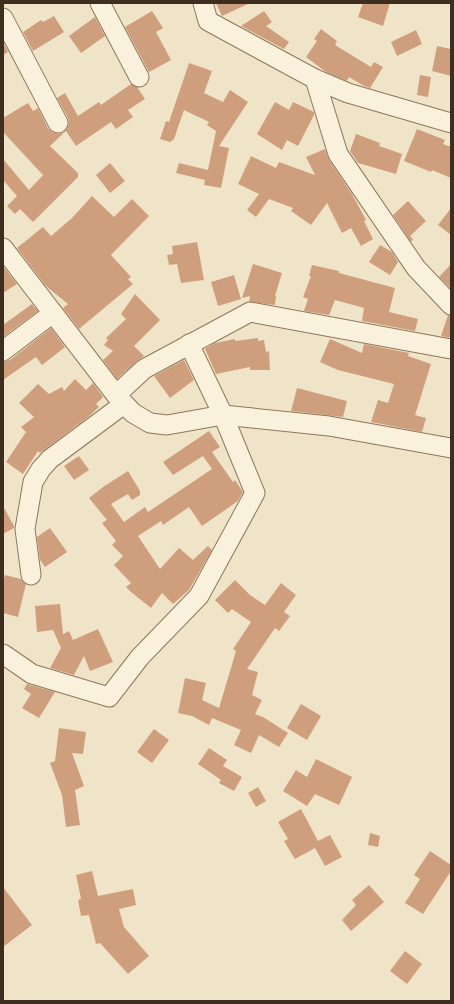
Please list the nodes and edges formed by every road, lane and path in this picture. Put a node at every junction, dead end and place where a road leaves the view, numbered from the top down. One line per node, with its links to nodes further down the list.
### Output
1 (100, 3): 4 (street)
2 (203, 3): 5 (street)
3 (3, 18): 6 (street)
4 (139, 77)
5 (316, 79): 7 (street); 9 (street)
6 (58, 123)
7 (451, 123)
8 (3, 248): 10 (street)
9 (451, 305)
10 (53, 313): 13 (street); 14 (street)
11 (189, 344): 12 (street); 14 (street); 15 (street)
12 (451, 349)
13 (3, 351)
14 (120, 399): 15 (street); 17 (street)
15 (223, 415): 16 (street); 18 (street)
16 (451, 448)
17 (31, 575)
18 (3, 654)

